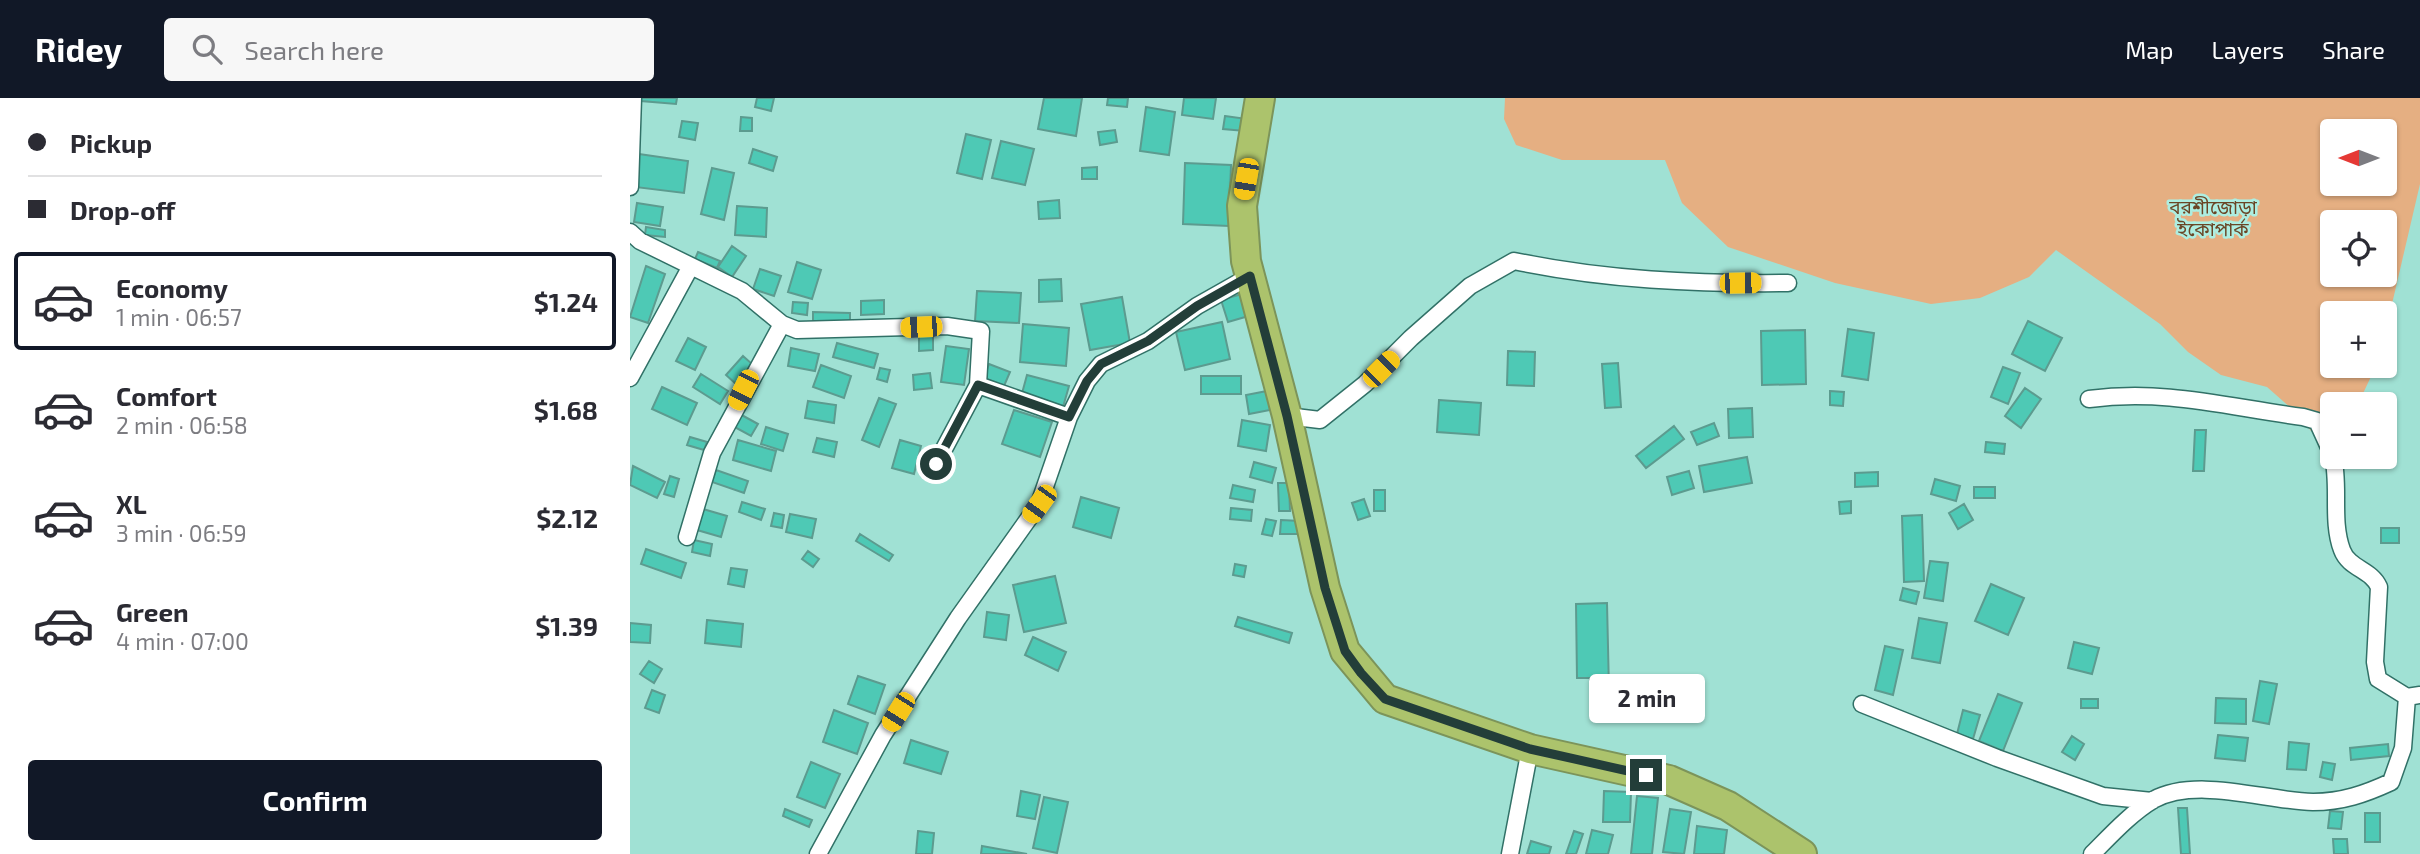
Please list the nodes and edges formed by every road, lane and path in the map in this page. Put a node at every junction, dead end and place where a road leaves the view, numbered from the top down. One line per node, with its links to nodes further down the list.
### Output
1 (633, 98): 3 (street)
2 (1260, 98): 6 (highway)
3 (630, 187)
4 (630, 232): 5 (street)
5 (691, 266): 8 (street); 9 (street)
6 (1250, 276): 12 (highway); 13 (street)
7 (1788, 283): 12 (street)
8 (782, 324): 10 (street); 17 (street)
9 (630, 378)
10 (978, 385): 13 (street); 15 (street)
11 (2089, 399): 14 (street)
12 (1287, 416): 20 (highway)
13 (1069, 417): 22 (street)
14 (2320, 428)
15 (936, 464)
16 (2334, 469): 18 (street)
17 (687, 537)
18 (2413, 696): 21 (street)
19 (1862, 704): 21 (street)
20 (1530, 749): 23 (street); 24 (highway)
21 (2152, 801): 25 (street)
22 (818, 854)
23 (1510, 854)
24 (1802, 854)
25 (2092, 854)

